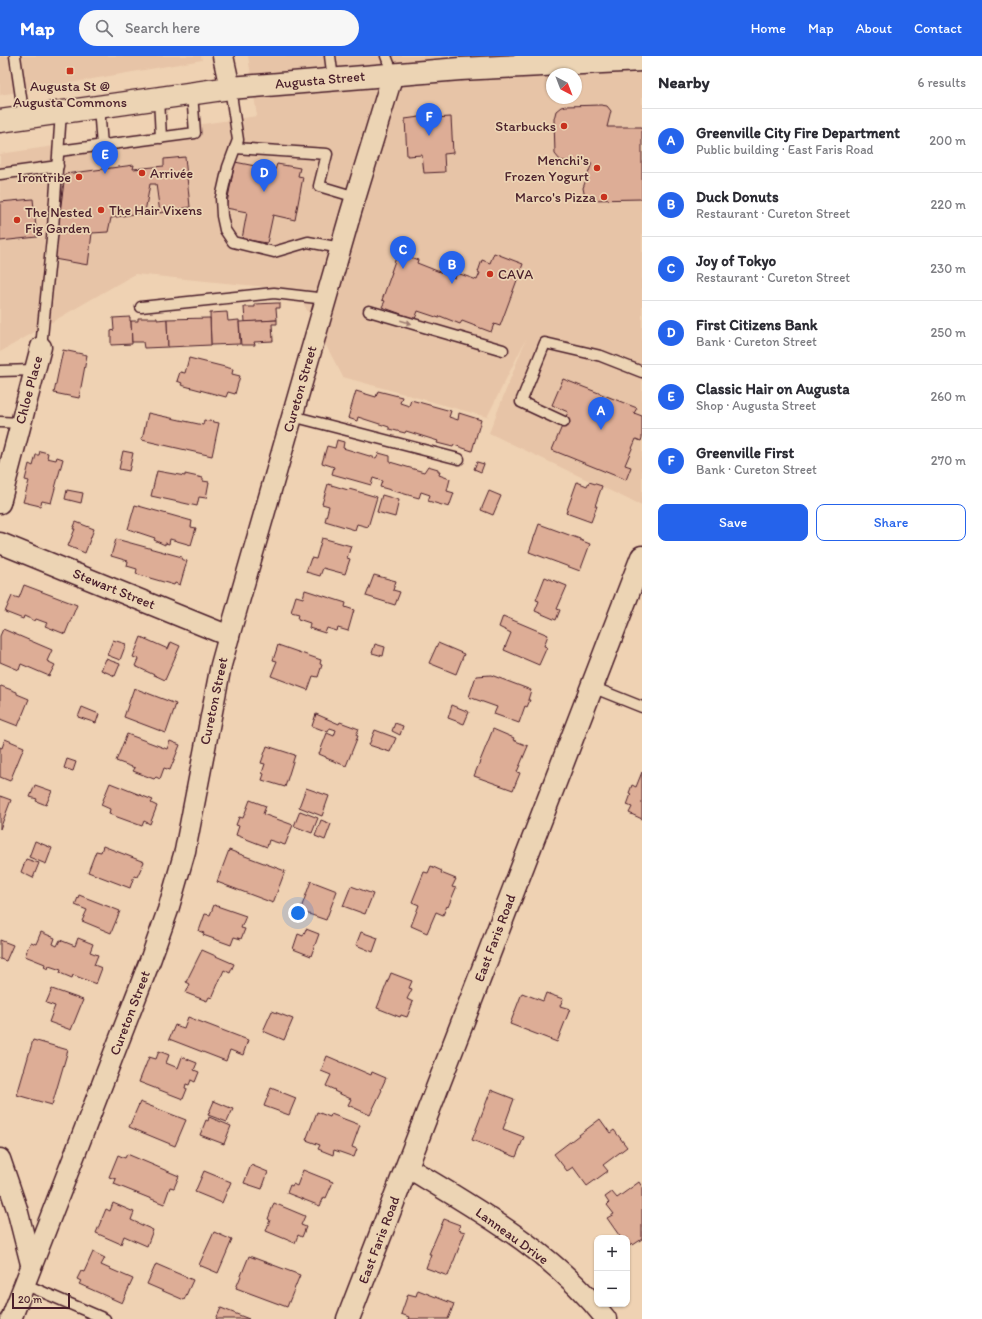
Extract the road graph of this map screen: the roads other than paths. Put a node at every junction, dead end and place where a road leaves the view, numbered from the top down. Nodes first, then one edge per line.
1 (15, 56) edge
2 (223, 56) edge
3 (330, 56) edge
4 (554, 60) edge
5 (642, 60) edge
6 (459, 63) edge
7 (389, 65) edge
8 (333, 79) junction
9 (230, 88) junction
10 (192, 93) junction
11 (158, 98) junction
12 (99, 107) junction
13 (61, 112) junction
14 (24, 118) junction
15 (0, 121) edge
16 (161, 138) junction
17 (102, 146) junction
18 (235, 148) junction
19 (58, 151) junction
20 (58, 166) junction
21 (0, 174) edge
22 (356, 197) junction
23 (341, 248) junction
24 (326, 299) junction
25 (141, 307) dead end
26 (369, 311) dead end
27 (41, 347) joint
28 (503, 350) dead end
29 (34, 370) junction
30 (0, 371) edge
31 (642, 372) edge
32 (292, 416) junction
33 (0, 422) edge
34 (564, 422) dead end
35 (21, 423) junction
36 (459, 459) dead end
37 (0, 503) edge
38 (0, 542) edge
39 (642, 557) edge
40 (228, 636) junction
41 (592, 687) junction
42 (642, 707) edge
43 (0, 1159) edge
44 (407, 1167) junction
45 (31, 1264) junction
46 (24, 1284) junction
47 (15, 1315) edge
48 (105, 1319) edge
49 (348, 1319) edge
50 (606, 1319) edge

1 - 14 lane
2 - 9 street
3 - 8 lane
4 - 5 main road, Augusta Street
4 - 6 main road, Augusta Street
6 - 7 main road, Augusta Street
7 - 8 main road, Augusta Street
7 - 22 street, Cureton Street
8 - 9 main road, Augusta Street
9 - 10 main road, Augusta Street
9 - 18 lane
10 - 11 main road, Augusta Street
10 - 16 lane
11 - 12 main road, Augusta Street
11 - 16 lane
12 - 13 main road, Augusta Street
12 - 17 lane
13 - 14 main road, Augusta Street
13 - 19 lane
14 - 15 main road, Augusta Street
16 - 17 lane
17 - 19 lane
18 - 22 lane
18 - 23 lane
19 - 20 lane
20 - 21 lane
20 - 27 lane
22 - 23 street, Cureton Street
23 - 24 street, Cureton Street
24 - 25 lane
24 - 32 street, Cureton Street
26 -> 28 lane
27 - 29 street, Chloe Place
29 - 30 lane
29 - 35 street, Chloe Place
31 - 34 lane
32 - 36 lane
32 - 40 street, Cureton Street
33 - 35 lane
35 - 37 street, Chloe Place
38 - 40 street, Stewart Street
39 - 41 main road, East Faris Road
40 - 45 street, Cureton Street
41 - 42 lane
41 - 44 main road, East Faris Road
43 - 45 street
44 - 49 main road, East Faris Road
44 - 50 street, Lanneau Drive
45 - 46 street, Cureton Street
46 - 47 street, Cureton Street
46 - 48 lane

